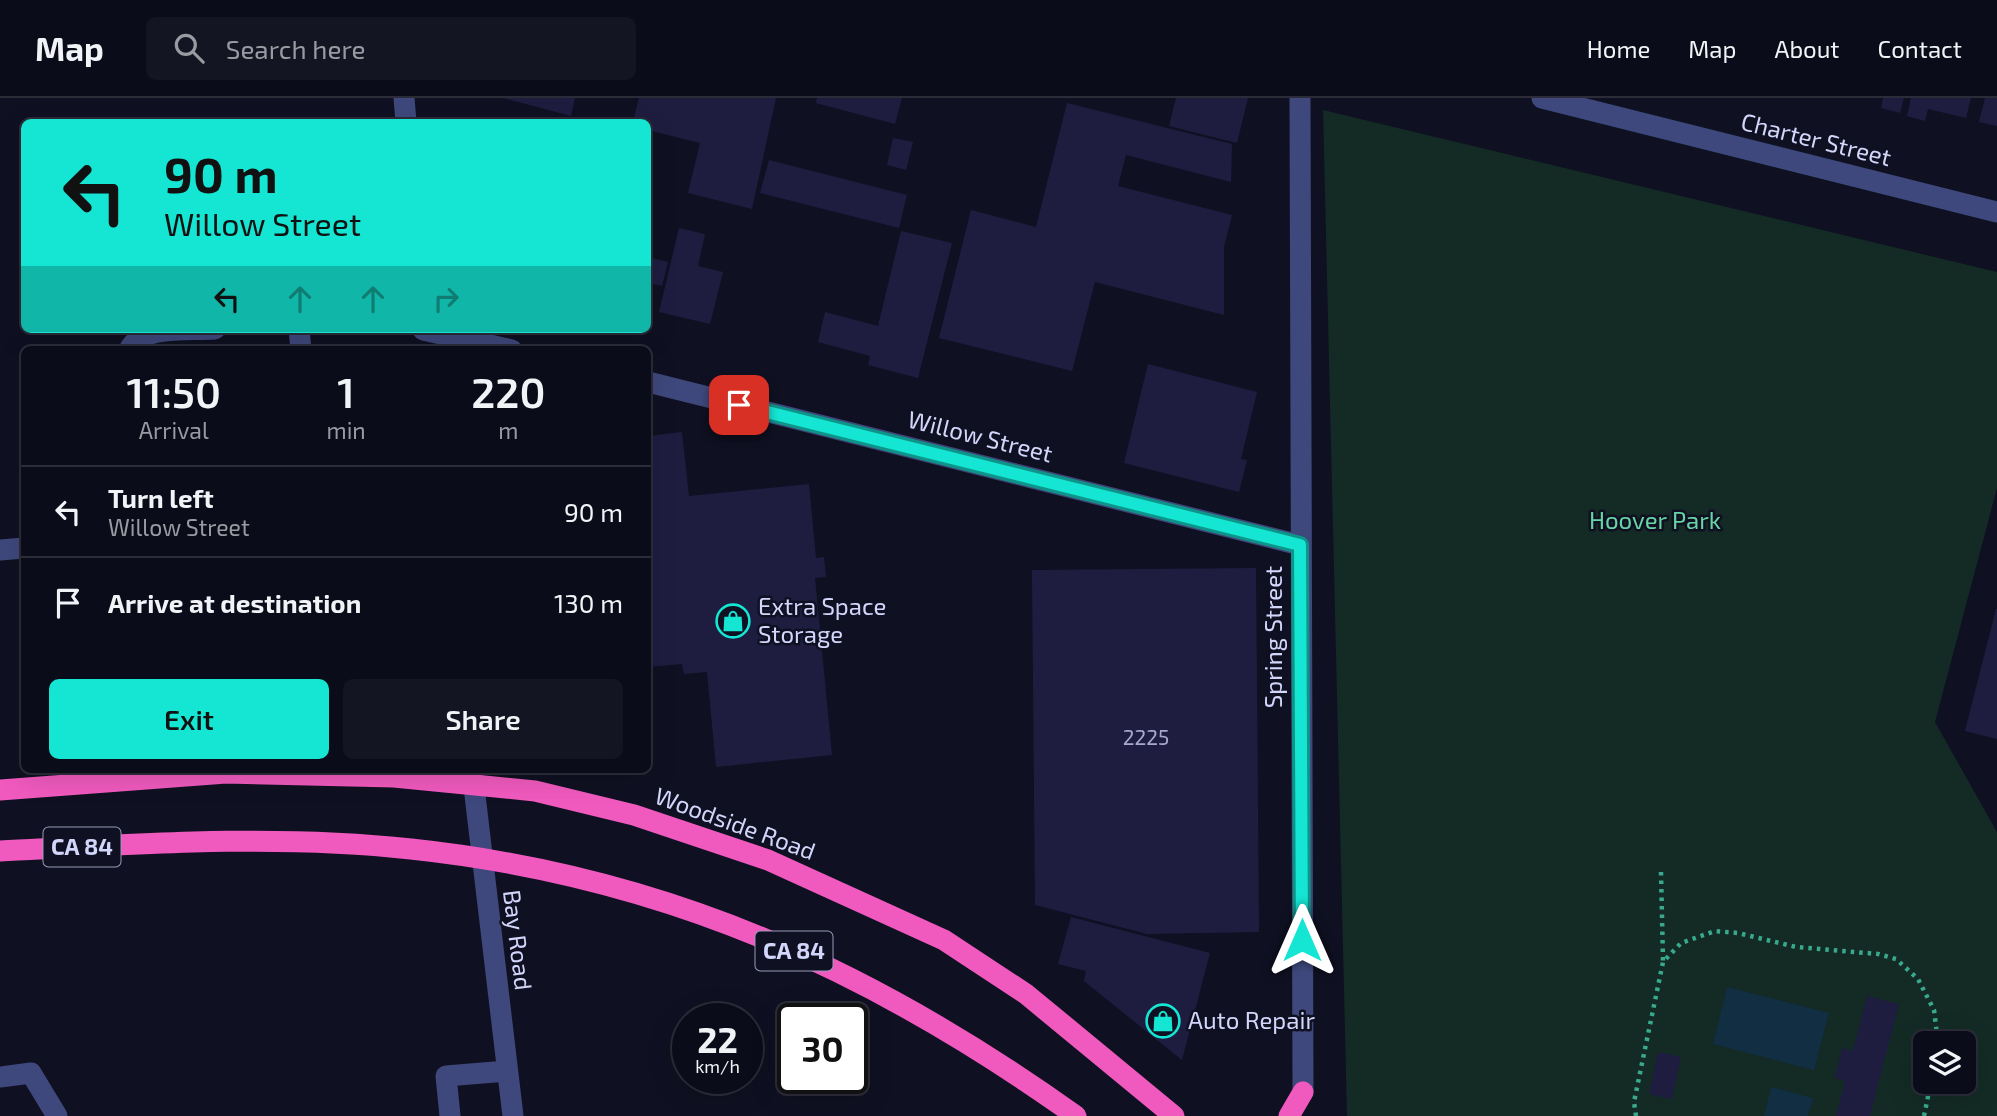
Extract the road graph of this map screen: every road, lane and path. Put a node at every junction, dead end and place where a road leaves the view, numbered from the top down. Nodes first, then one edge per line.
1 (404, 98) edge
2 (1300, 98) edge
3 (1542, 98) edge
4 (406, 119) edge
5 (1997, 212) edge
6 (151, 333) edge
7 (424, 336) edge
8 (131, 346) edge
9 (487, 346) edge
10 (651, 383) edge
11 (1300, 545) junction
12 (21, 548) edge
13 (0, 550) edge
14 (472, 776) edge
15 (0, 790) edge
16 (0, 851) edge
17 (480, 858) junction
18 (1661, 872) dead end
19 (1663, 962) junction
20 (1937, 1031) edge
21 (507, 1071) junction
22 (0, 1077) edge
23 (1303, 1093) junction
24 (1928, 1094) edge
25 (57, 1116) edge
26 (450, 1116) edge
27 (513, 1116) edge
28 (1076, 1116) edge
29 (1174, 1116) edge
30 (1289, 1116) edge
31 (1307, 1116) edge
32 (1636, 1116) edge
33 (1924, 1116) edge

1 - 4 street
2 - 11 street, Spring Street
3 - 5 street, Charter Street
6 - 8 street
7 - 9 street
10 - 11 street, Willow Street
11 - 23 street, Spring Street
12 - 13 street
14 - 15 highway, Woodside Road
14 - 17 street, Bay Road
14 - 29 highway, Woodside Road
16 - 17 highway, CA 84
17 - 21 street, Bay Road
17 - 28 highway, CA 84
18 - 19 path
19 - 20 path
19 - 32 path
21 - 26 street
21 - 27 street, Bay Road
22 - 25 street
23 - 30 highway
23 - 31 highway
24 - 33 path

